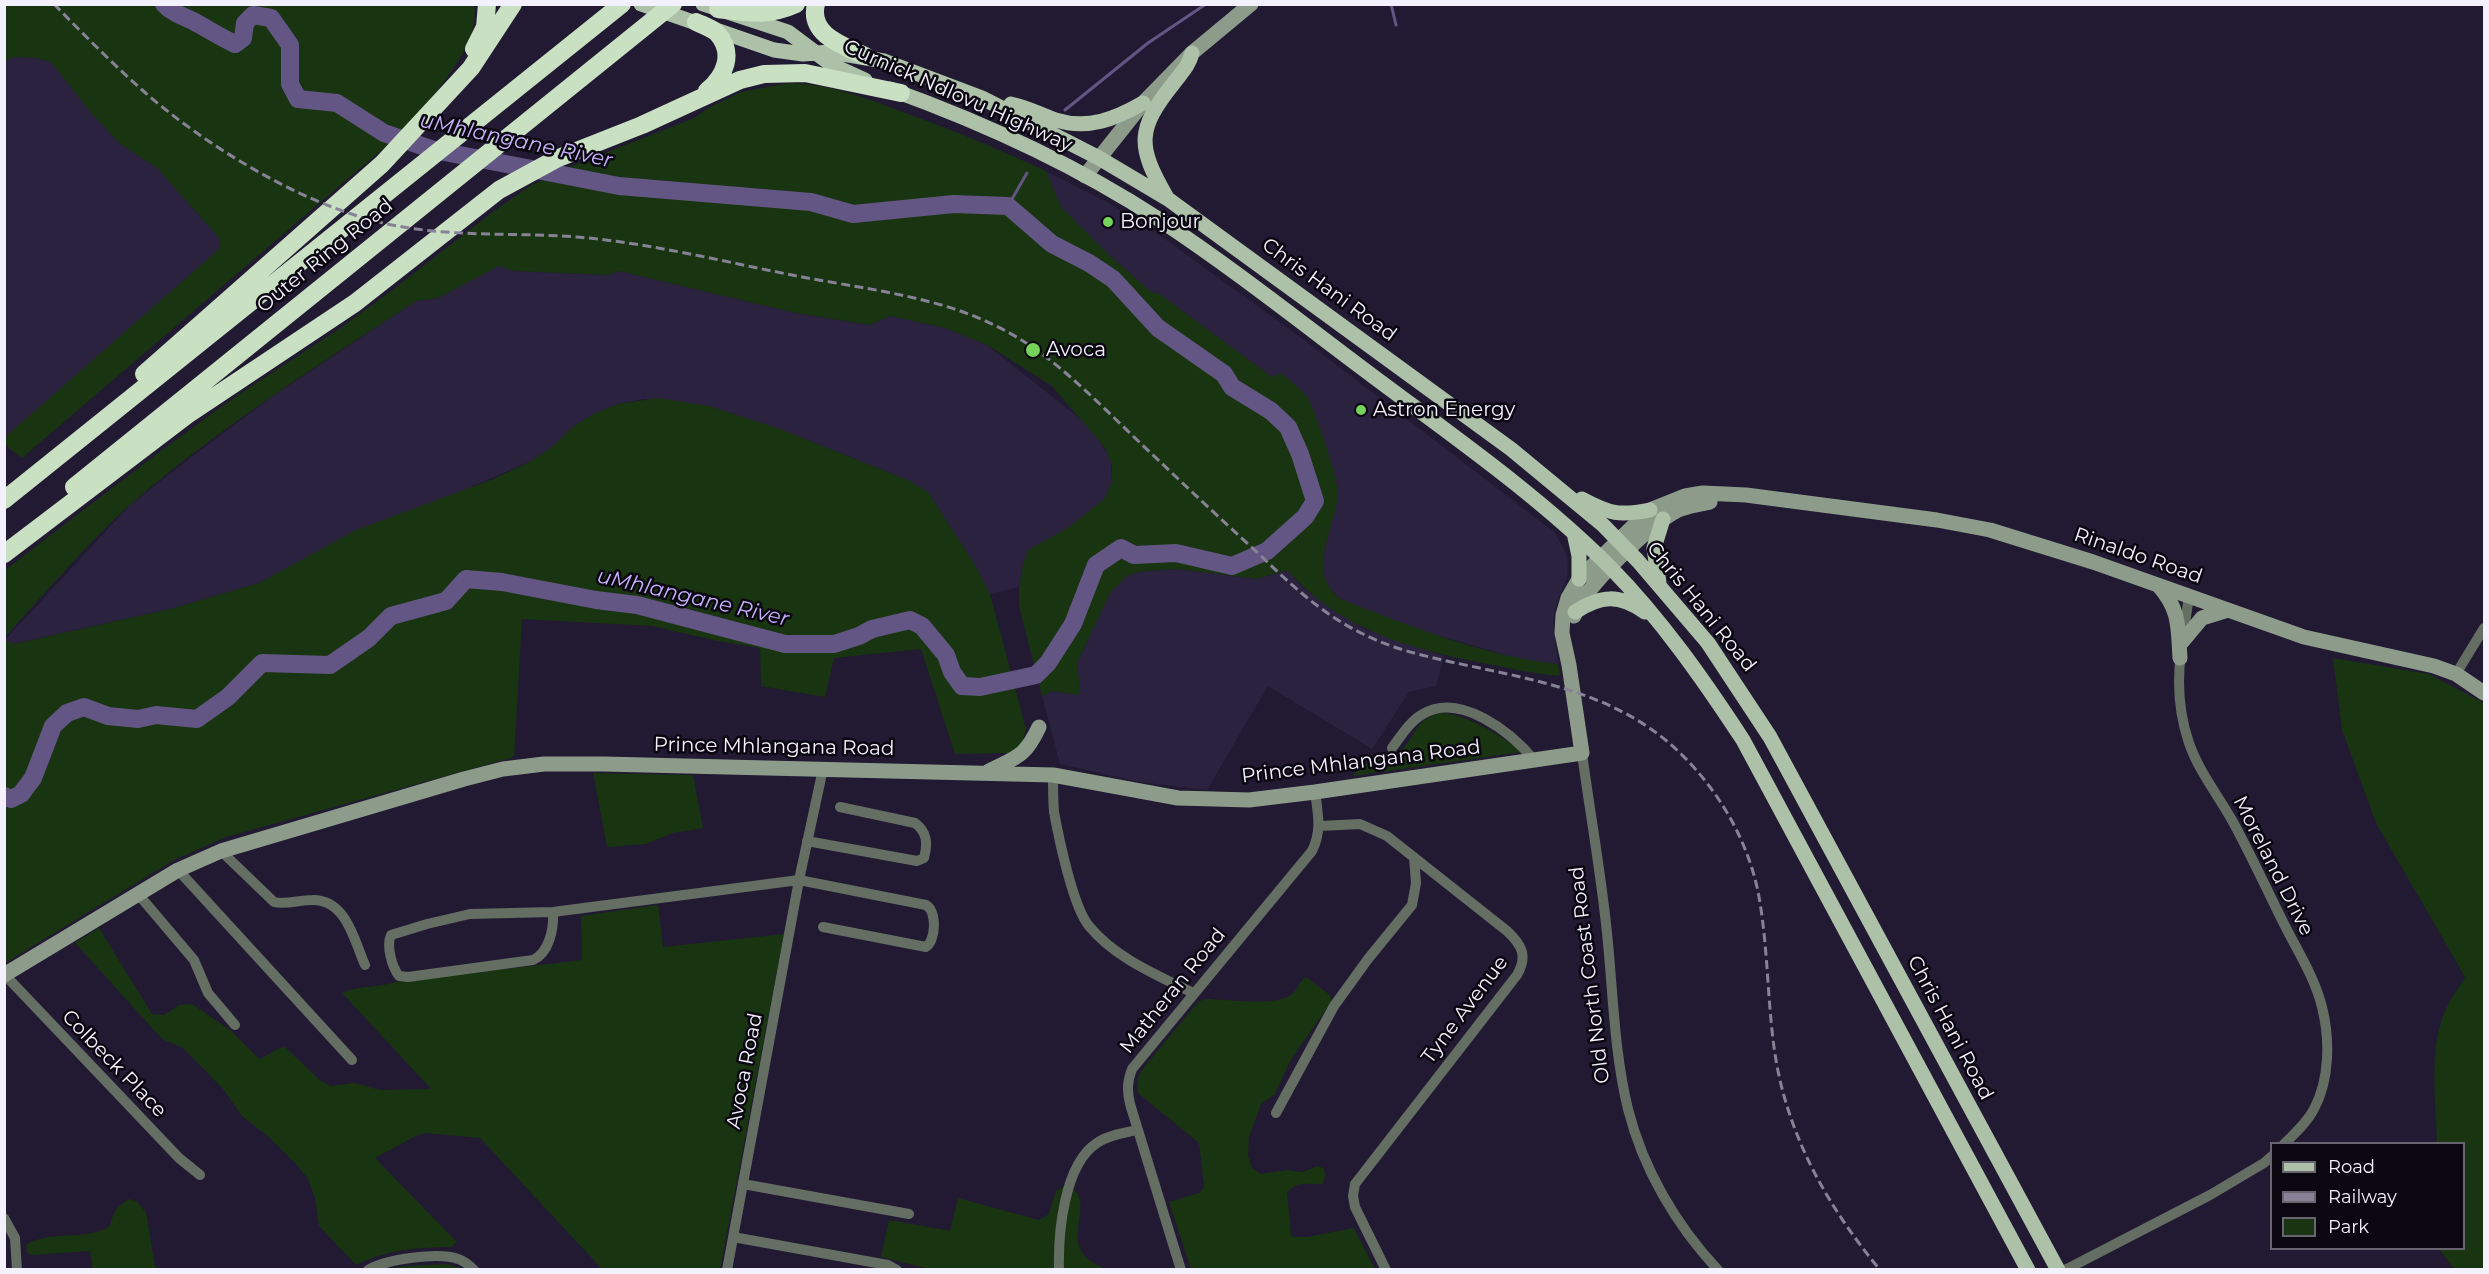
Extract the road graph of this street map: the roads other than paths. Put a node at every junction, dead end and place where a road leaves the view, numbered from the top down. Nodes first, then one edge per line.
1 (487, 4) edge
2 (513, 4) edge
3 (641, 4) edge
4 (673, 4) edge
5 (796, 4) edge
6 (816, 4) edge
7 (1251, 4) edge
8 (711, 7) edge
9 (616, 9) edge
10 (696, 22) junction
11 (815, 53) junction
12 (1192, 53) junction
13 (865, 56) junction
14 (901, 93) junction
15 (702, 97) junction
16 (982, 98) junction
17 (1143, 103) junction
18 (429, 114) junction
19 (1099, 158) junction
20 (1085, 176) junction
21 (1168, 199) junction
22 (1555, 485) junction
23 (4, 495) edge
24 (4, 500) edge
25 (1657, 515) junction
26 (1574, 533) junction
27 (4, 543) edge
28 (1624, 545) junction
29 (4, 554) edge
30 (1606, 563) junction
31 (1579, 579) junction
32 (1660, 585) junction
33 (2159, 586) junction
34 (2189, 596) junction
35 (2228, 610) junction
36 (1575, 612) junction
37 (1655, 618) junction
38 (2484, 628) edge
39 (2182, 642) junction
40 (1568, 658) junction
41 (2180, 658) junction
42 (2456, 674) junction
43 (2484, 693) edge
44 (1040, 727) dead end
45 (1392, 748) dead end
46 (1582, 753) junction
47 (1534, 760) junction
48 (823, 769) junction
49 (986, 772) junction
50 (1053, 775) junction
51 (1316, 792) junction
52 (840, 807) dead end
53 (1320, 826) junction
54 (807, 842) junction
55 (221, 851) junction
56 (1414, 857) junction
57 (178, 870) junction
58 (799, 880) junction
59 (138, 894) junction
60 (552, 912) junction
61 (823, 927) dead end
62 (365, 965) dead end
63 (5, 975) edge
64 (1193, 993) junction
65 (235, 1025) dead end
66 (352, 1060) dead end
67 (1275, 1113) dead end
68 (1137, 1130) junction
69 (2285, 1142) edge
70 (2270, 1157) edge
71 (200, 1175) dead end
72 (743, 1184) junction
73 (909, 1214) dead end
74 (4, 1218) edge
75 (733, 1237) junction
76 (17, 1269) edge
77 (368, 1269) edge
78 (474, 1269) edge
79 (727, 1269) edge
80 (897, 1269) edge
81 (1059, 1269) edge
82 (1181, 1269) edge
83 (1386, 1269) edge
84 (1718, 1269) edge
85 (2028, 1269) edge
86 (2058, 1269) edge
87 (2065, 1269) edge

1 - 18 highway
2 - 18 highway
3 - 10 main road, Curnick Ndlovu Highway
4 - 27 highway, Outer Ring Road
5 - 8 highway
6 - 13 highway
7 - 12 street
8 - 11 main road, Curnick Ndlovu Highway
9 - 24 highway, Outer Ring Road
10 - 11 main road, Curnick Ndlovu Highway
10 - 15 highway
11 - 13 main road, Curnick Ndlovu Highway
11 - 14 main road, Curnick Ndlovu Highway
12 - 17 street
12 - 21 main road
13 - 16 main road, Curnick Ndlovu Highway
14 - 15 highway
14 - 20 main road, Curnick Ndlovu Highway
15 - 29 highway
16 - 17 main road
16 - 19 main road, Curnick Ndlovu Highway
17 - 19 street
18 - 23 highway
19 - 20 street
19 - 21 main road, Chris Hani Road
20 - 26 main road
21 - 22 main road, Chris Hani Road
22 - 25 main road
22 - 28 main road, Chris Hani Road
25 - 28 street, Rinaldo Road
25 - 32 main road
25 - 33 street, Rinaldo Road
26 - 30 main road
26 - 31 main road
28 - 30 street, Rinaldo Road
28 - 32 main road, Chris Hani Road
30 - 31 street, Old North Coast Road
30 - 36 street, Old North Coast Road
30 - 37 main road
31 - 40 street, Old North Coast Road
32 - 86 main road, Chris Hani Road
33 - 34 street, Rinaldo Road
33 - 41 street
34 - 35 street, Rinaldo Road
34 - 39 street, Moreland Drive
35 - 39 street
35 - 42 street, Rinaldo Road
36 - 37 main road
36 - 40 street, Old North Coast Road
37 - 85 main road
38 - 42 street
39 - 41 street, Moreland Drive
40 - 46 street, Old North Coast Road
41 - 69 street, Moreland Drive
42 - 43 street, Rinaldo Road
44 - 49 street
45 - 47 street
46 - 47 street, Prince Mhlangana Road
46 - 84 street, Old North Coast Road
47 - 51 street, Prince Mhlangana Road
48 - 49 street, Prince Mhlangana Road
48 - 54 street, Avoca Road
48 - 55 street, Prince Mhlangana Road
49 - 50 street, Prince Mhlangana Road
50 - 51 street, Prince Mhlangana Road
50 - 64 street
51 - 53 street, Matheran Road
52 - 54 street
53 - 56 street, Tyne Avenue
53 - 64 street, Matheran Road
54 - 58 street, Avoca Road
55 - 57 street, Prince Mhlangana Road
55 - 62 street
56 - 67 street
56 - 83 street, Tyne Avenue
57 - 59 street, Prince Mhlangana Road
57 - 66 street
58 - 60 street
58 - 61 street
58 - 72 street, Avoca Road
59 - 63 street, Prince Mhlangana Road
59 - 65 street
60 - 60 street
63 - 71 street, Colbeck Place
64 - 68 street, Matheran Road
68 - 81 street
68 - 82 street, Matheran Road
70 - 87 street
72 - 73 street
72 - 75 street, Avoca Road
74 - 76 street
75 - 79 street, Avoca Road
75 - 80 street
77 - 78 street

